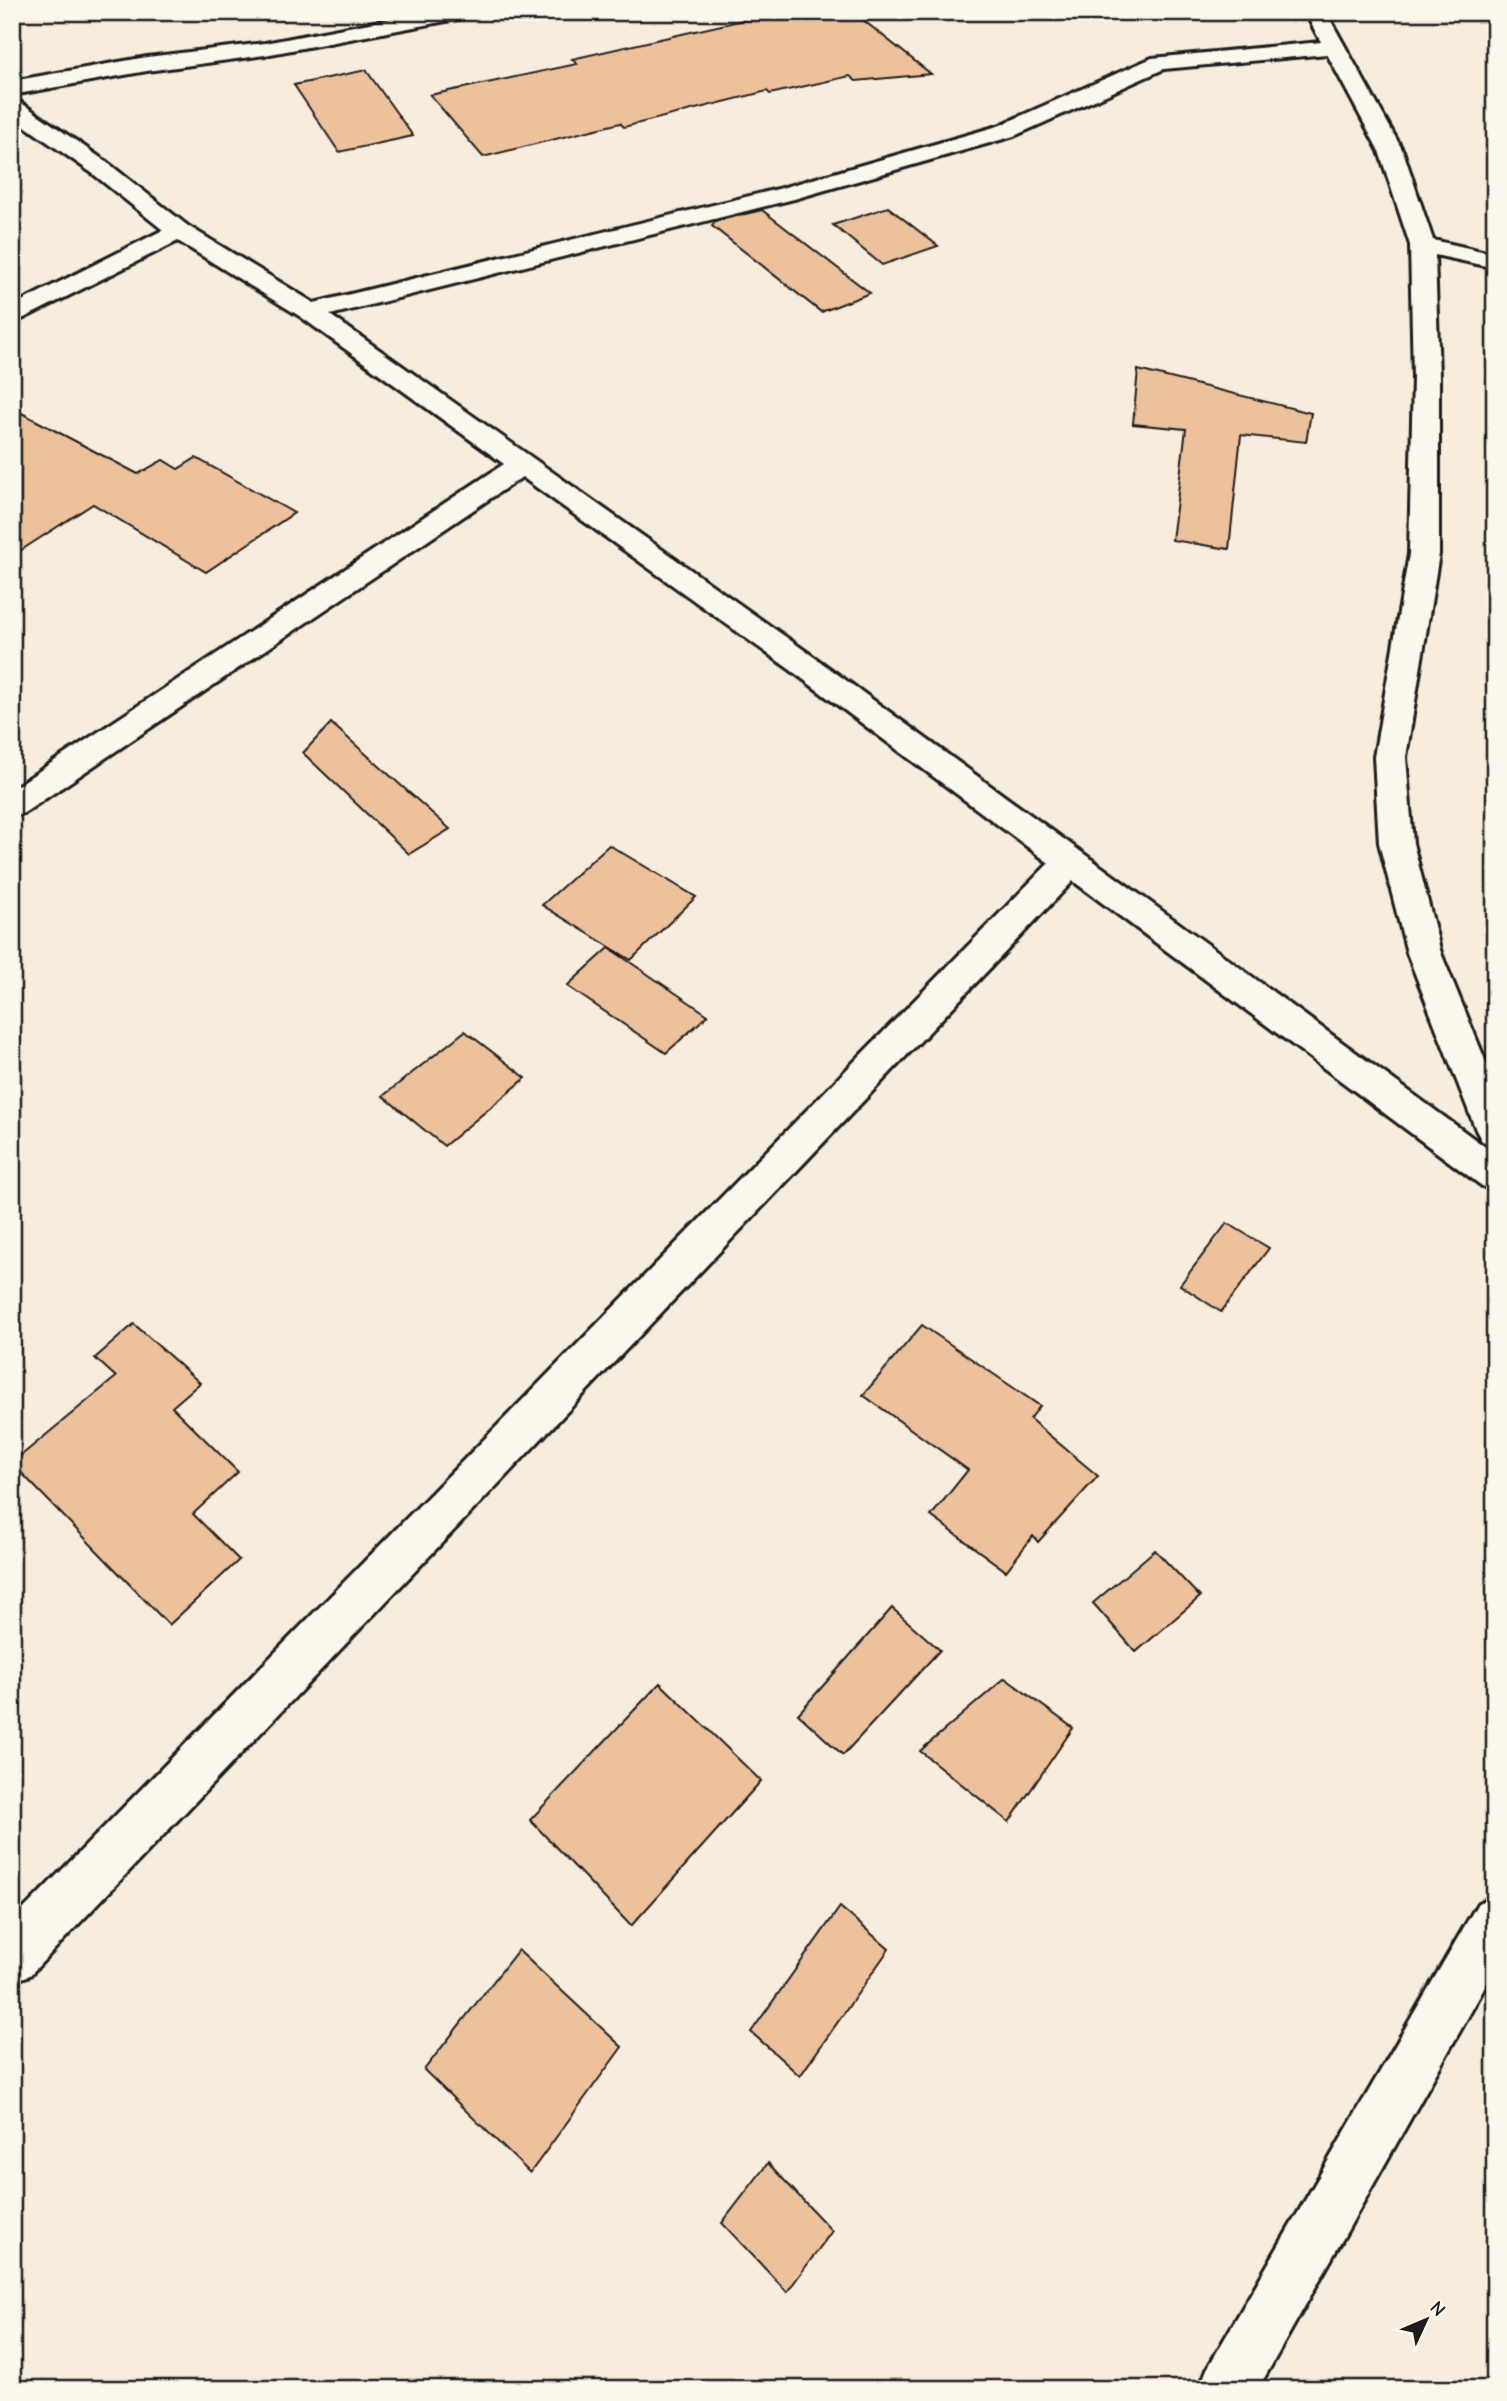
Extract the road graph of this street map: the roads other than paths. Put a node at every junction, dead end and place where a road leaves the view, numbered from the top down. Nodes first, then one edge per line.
1 (462, 12) edge
2 (1315, 12) edge
3 (1335, 47) junction
4 (12, 88) edge
5 (12, 107) edge
6 (179, 231) junction
7 (1422, 245) junction
8 (1495, 261) edge
9 (310, 312) junction
10 (12, 316) edge
11 (520, 465) junction
12 (12, 805) edge
13 (1070, 863) junction
14 (1495, 1130) edge
15 (1495, 1175) edge
16 (1495, 1920) edge
17 (12, 1957) edge
18 (1227, 2389) edge

1 - 4 street
2 - 3 street
3 - 7 street
3 - 9 street
5 - 6 street
6 - 9 street
6 - 10 street
7 - 8 street
7 - 14 street
9 - 11 street
11 - 12 street
11 - 13 street
13 - 15 street
13 - 17 street
16 - 18 street

